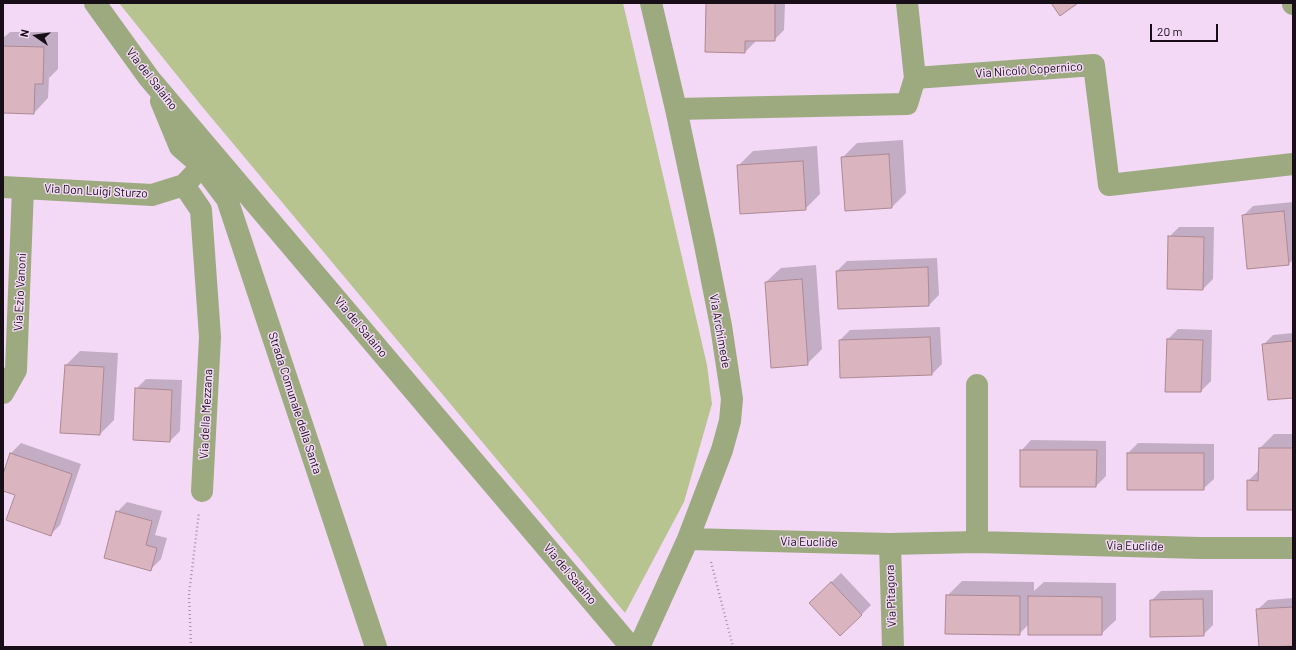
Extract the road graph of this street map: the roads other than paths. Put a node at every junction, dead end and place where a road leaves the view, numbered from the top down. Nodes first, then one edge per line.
1 (95, 3) edge
2 (651, 3) edge
3 (907, 3) edge
4 (916, 78) junction
5 (154, 83) junction
6 (676, 109) junction
7 (1293, 164) edge
8 (202, 166) junction
9 (184, 185) junction
10 (13, 188) edge
11 (977, 385) dead end
12 (3, 393) edge
13 (202, 491) road end
14 (688, 539) junction
15 (977, 542) junction
16 (890, 544) junction
17 (1293, 548) edge
18 (376, 647) edge
19 (632, 647) edge
20 (639, 647) edge
21 (893, 647) edge

1 - 5 street, Via del Salaino
2 - 6 street, Via Archimede
3 - 4 street
4 - 6 street
4 - 7 street, Via Nicolò Copernico
5 - 8 street
5 - 19 street, Via del Salaino
6 - 14 street, Via Archimede
8 - 9 street, Via Don Luigi Sturzo
8 - 18 street, Strada Comunale della Santa
9 - 10 street, Via Don Luigi Sturzo
9 - 13 street, Via della Mezzana
10 - 12 street, Via Ezio Vanoni
11 - 15 street
14 - 16 street, Via Euclide
14 - 20 street, Via Archimede
15 - 16 street, Via Euclide
15 - 17 street, Via Euclide
16 - 21 street, Via Pitagora

